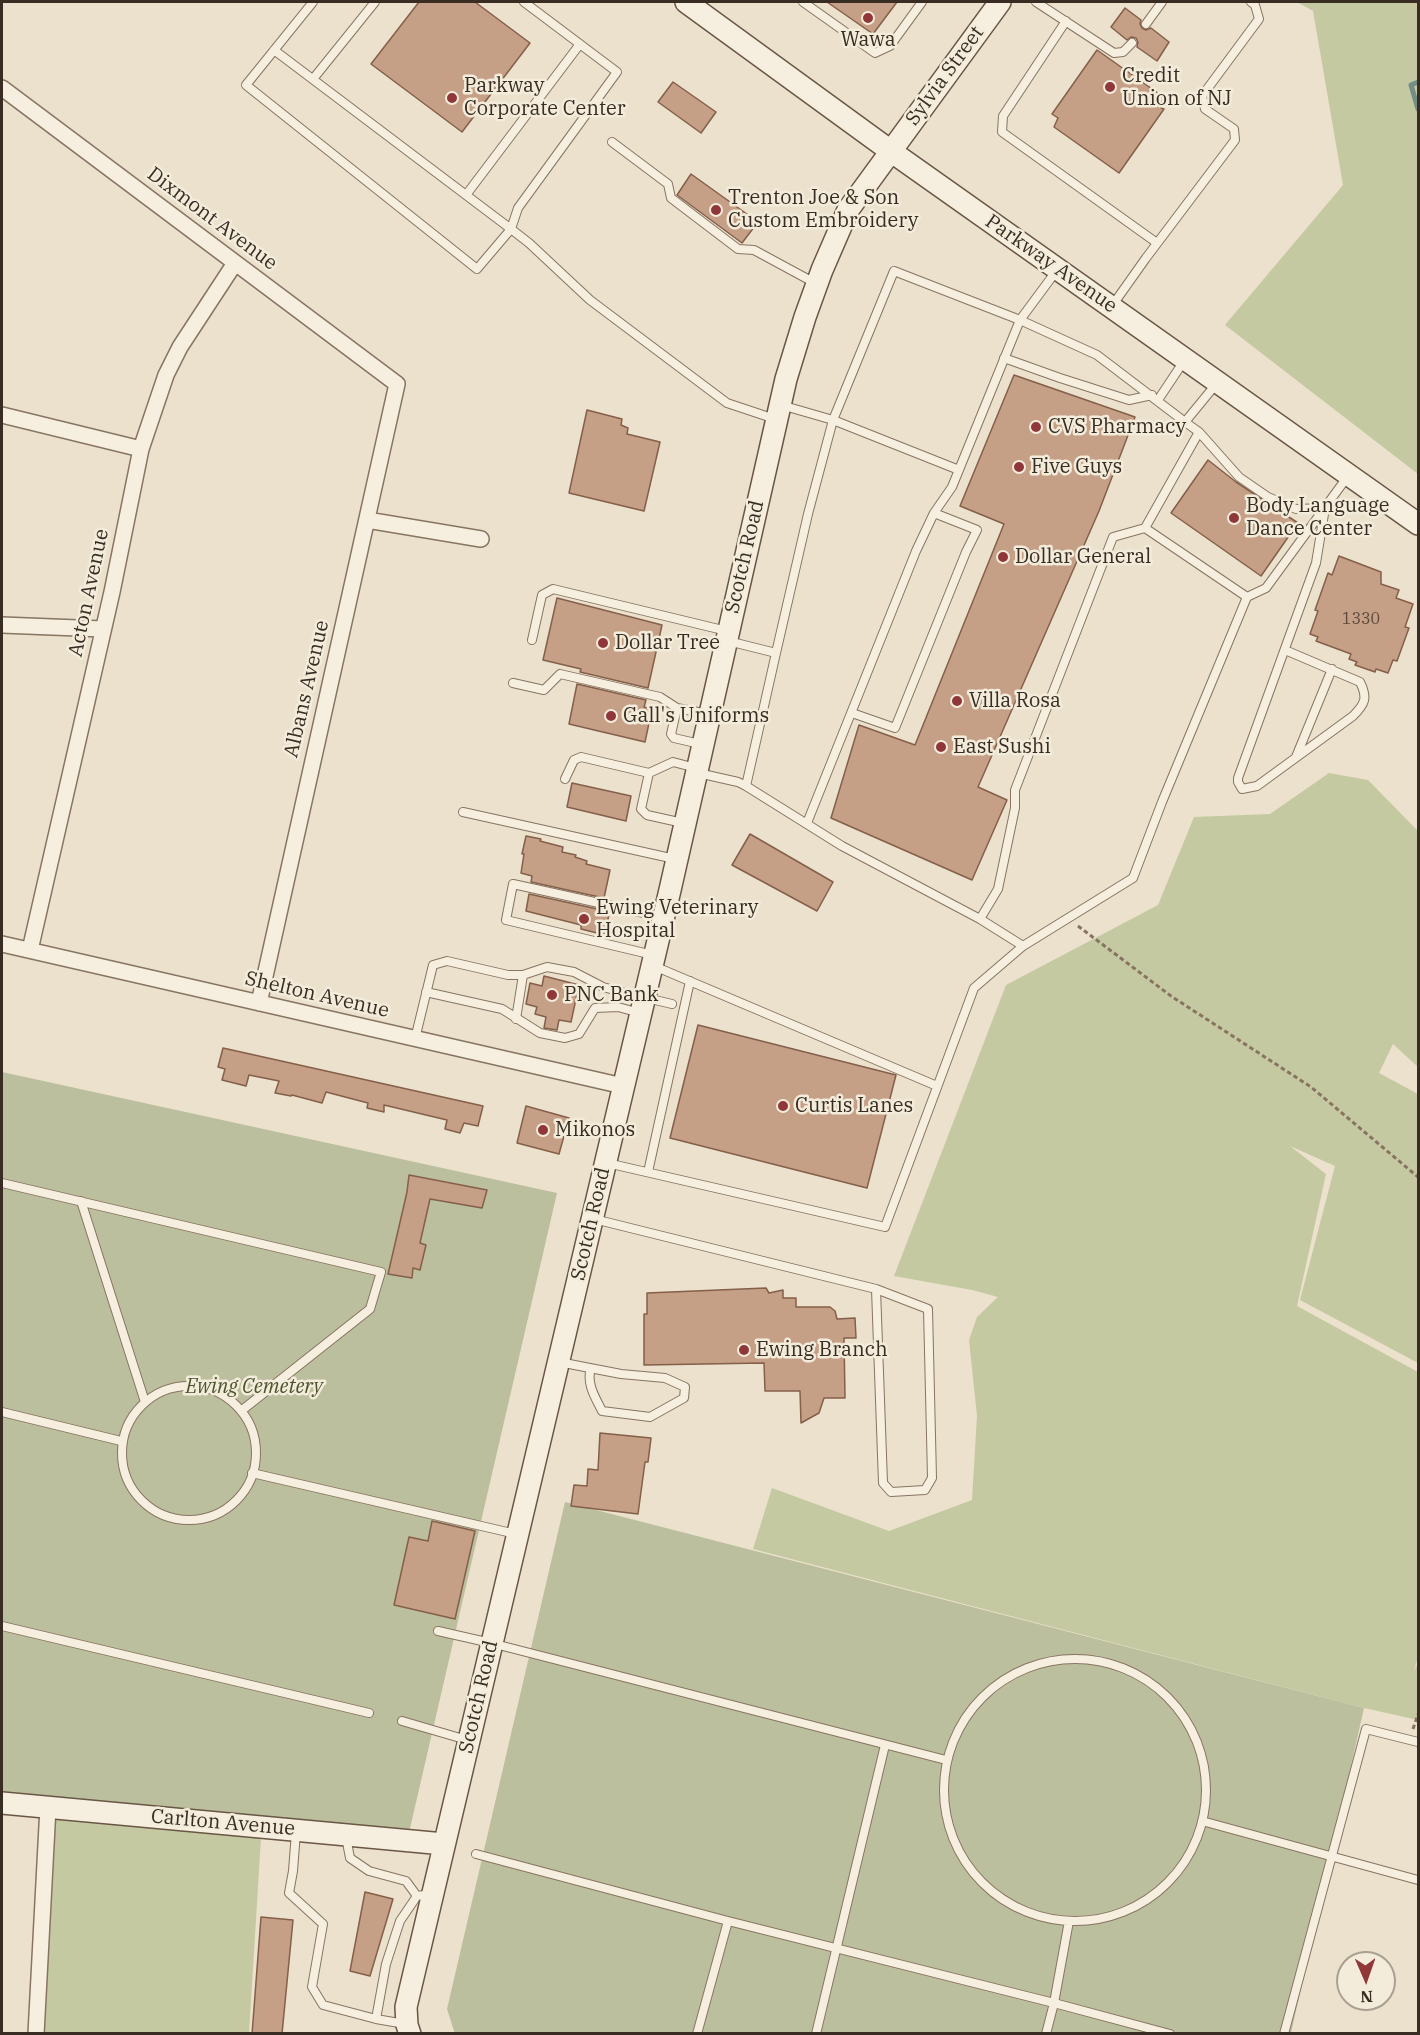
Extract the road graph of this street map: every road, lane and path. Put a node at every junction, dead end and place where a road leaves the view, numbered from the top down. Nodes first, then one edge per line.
1 (313, 2) edge
2 (375, 2) edge
3 (524, 2) edge
4 (686, 2) edge
5 (803, 2) edge
6 (921, 2) edge
7 (1000, 2) edge
8 (1035, 2) edge
9 (1162, 2) edge
10 (1251, 2) edge
11 (1066, 21) junction
12 (1146, 24) dead end
13 (1132, 43) dead end
14 (580, 44) junction
15 (274, 50) junction
16 (313, 79) junction
17 (2, 88) edge
18 (612, 142) dead end
19 (892, 152) junction
20 (466, 195) junction
21 (511, 229) junction
22 (1157, 243) junction
23 (235, 263) junction
24 (1058, 269) junction
25 (817, 284) junction
26 (1112, 307) junction
27 (1020, 320) junction
28 (1004, 358) junction
29 (1185, 359) junction
30 (1218, 382) junction
31 (397, 384) joint
32 (1155, 398) junction
33 (778, 412) junction
34 (2, 415) edge
35 (833, 420) junction
36 (1185, 422) junction
37 (1199, 432) junction
38 (141, 449) junction
39 (959, 470) junction
40 (1349, 475) junction
41 (1325, 508) junction
42 (934, 513) junction
43 (367, 520) junction
44 (1419, 524) edge
45 (1145, 528) junction
46 (481, 539) dead end
47 (1247, 597) junction
48 (2, 625) edge
49 (104, 628) junction
50 (727, 636) junction
51 (532, 640) dead end
52 (1285, 650) junction
53 (777, 653) junction
54 (1332, 669) junction
55 (513, 683) dead end
56 (677, 708) junction
57 (852, 713) junction
58 (709, 714) junction
59 (702, 745) junction
60 (1296, 758) junction
61 (697, 770) junction
62 (649, 773) junction
63 (565, 779) dead end
64 (746, 786) junction
65 (463, 812) dead end
66 (807, 823) junction
67 (685, 824) junction
68 (676, 859) junction
69 (663, 917) junction
70 (980, 919) junction
71 (1069, 919) junction
72 (2, 944) edge
73 (1023, 946) junction
74 (30, 950) junction
75 (653, 960) junction
76 (523, 975) junction
77 (690, 981) junction
78 (426, 992) junction
79 (259, 1003) junction
80 (672, 1004) dead end
81 (642, 1006) junction
82 (516, 1019) junction
83 (415, 1039) junction
84 (623, 1086) junction
85 (937, 1086) junction
86 (605, 1162) junction
87 (648, 1172) junction
88 (1419, 1177) edge
89 (2, 1182) edge
90 (81, 1201) junction
91 (592, 1218) junction
92 (876, 1289) junction
93 (558, 1362) junction
94 (591, 1368) junction
95 (145, 1402) junction
96 (242, 1411) junction
97 (2, 1412) edge
98 (121, 1441) junction
99 (252, 1473) junction
100 (517, 1534) junction
101 (2, 1626) edge
102 (438, 1631) dead end
103 (491, 1643) junction
104 (369, 1713) dead end
105 (1419, 1714) edge
106 (402, 1721) dead end
107 (1408, 1739) junction
108 (468, 1740) junction
109 (1419, 1742) edge
110 (885, 1745) junction
111 (946, 1760) junction
112 (2, 1803) edge
113 (48, 1807) junction
114 (1202, 1821) junction
115 (296, 1830) junction
116 (345, 1835) junction
117 (444, 1844) junction
118 (476, 1854) dead end
119 (1333, 1857) junction
120 (1419, 1880) edge
121 (424, 1895) junction
122 (728, 1921) junction
123 (1069, 1921) junction
124 (837, 1948) junction
125 (1054, 2003) junction
126 (376, 2019) junction
127 (408, 2029) edge
128 (36, 2034) edge
129 (697, 2034) edge
130 (816, 2034) edge
131 (1046, 2034) edge
132 (1170, 2034) edge
133 (1284, 2034) edge

1 - 15 lane
2 - 16 lane
3 - 14 lane
4 - 19 main road, Parkway Avenue
5 - 6 lane
7 - 19 main road, Sylvia Street
8 - 11 lane
9 - 12 lane
10 - 22 lane
11 - 13 lane
11 - 22 lane
14 - 20 lane
14 - 21 lane
15 - 16 lane
15 - 21 lane
16 - 20 lane
17 - 23 street, Dixmont Avenue
18 - 25 lane
19 - 24 main road, Parkway Avenue
19 - 25 main road, Scotch Road
20 - 21 lane
21 - 33 lane
22 - 26 lane
23 - 31 street, Dixmont Avenue
23 - 38 street, Acton Avenue
24 - 26 main road, Parkway Avenue
24 - 27 lane
25 - 33 main road, Scotch Road
26 - 29 main road, Parkway Avenue
27 - 28 lane
27 - 32 lane
27 - 35 lane
28 - 32 lane
28 - 39 lane
29 - 30 main road, Parkway Avenue
29 - 32 lane
30 - 36 lane
30 - 40 main road, Parkway Avenue
31 - 43 street, Albans Avenue
32 - 36 lane
33 - 35 lane
33 - 50 main road, Scotch Road
34 - 38 street
35 - 39 lane
35 - 53 lane
36 - 37 lane
37 - 41 lane
37 - 45 lane
38 - 49 street, Acton Avenue
39 - 42 lane
40 - 41 lane
40 - 44 main road, Parkway Avenue
41 - 47 lane
41 - 52 lane
42 - 57 lane
42 - 57 lane
43 - 46 street
43 - 79 street, Albans Avenue
45 - 47 lane
45 - 70 lane
47 - 71 lane
48 - 49 street
49 - 74 street, Acton Avenue
50 - 51 lane
50 - 53 lane
50 - 58 main road, Scotch Road
52 - 54 lane
52 - 60 lane
53 - 64 lane
54 - 60 lane
54 - 60 lane
55 - 56 lane
56 - 58 lane
56 - 59 lane
57 - 66 lane
58 - 59 main road, Scotch Road
59 - 61 main road, Scotch Road
61 - 62 lane
61 - 64 lane
61 - 67 main road, Scotch Road
62 - 63 lane
62 - 67 lane
64 - 66 lane
65 - 68 lane
66 - 70 lane
67 - 68 main road, Scotch Road
68 - 69 main road, Scotch Road
69 - 75 main road, Scotch Road
69 - 75 lane
70 - 73 lane
71 - 73 lane
71 - 88 path
72 - 74 street, Shelton Avenue
73 - 85 lane
74 - 79 street, Shelton Avenue
75 - 77 lane
75 - 81 main road, Scotch Road
76 - 78 lane
76 - 81 lane
76 - 82 lane
77 - 85 lane
77 - 87 lane
78 - 82 lane
78 - 83 lane
79 - 83 street, Shelton Avenue
80 - 81 lane
81 - 82 lane
81 - 84 main road, Scotch Road
83 - 84 street, Shelton Avenue
84 - 86 main road, Scotch Road
85 - 87 lane
86 - 87 lane
86 - 91 main road, Scotch Road
89 - 90 lane
90 - 95 lane
90 - 96 lane
91 - 92 lane
91 - 93 main road, Scotch Road
92 - 92 lane
93 - 94 lane
93 - 100 main road, Scotch Road
94 - 94 lane
95 - 96 lane
95 - 98 lane
96 - 99 lane
97 - 98 lane
98 - 99 lane
99 - 100 lane
100 - 103 main road, Scotch Road
101 - 104 lane
102 - 103 lane
103 - 108 main road, Scotch Road
103 - 110 lane
105 - 107 path
106 - 108 lane
107 - 109 lane
107 - 119 lane
108 - 117 main road, Scotch Road
110 - 111 lane
110 - 124 lane
111 - 114 lane
111 - 123 lane
112 - 113 main road, Carlton Avenue
113 - 115 main road, Carlton Avenue
113 - 128 street
114 - 119 lane
114 - 123 lane
115 - 116 main road, Carlton Avenue
115 - 126 lane
116 - 117 main road, Carlton Avenue
116 - 121 lane
117 - 121 main road, Scotch Road
118 - 122 lane
119 - 120 lane
119 - 133 lane
121 - 126 lane
121 - 127 main road, Scotch Road
122 - 124 lane
122 - 129 lane
123 - 125 lane
124 - 125 lane
124 - 130 lane
125 - 131 lane
125 - 132 lane
126 - 127 lane

